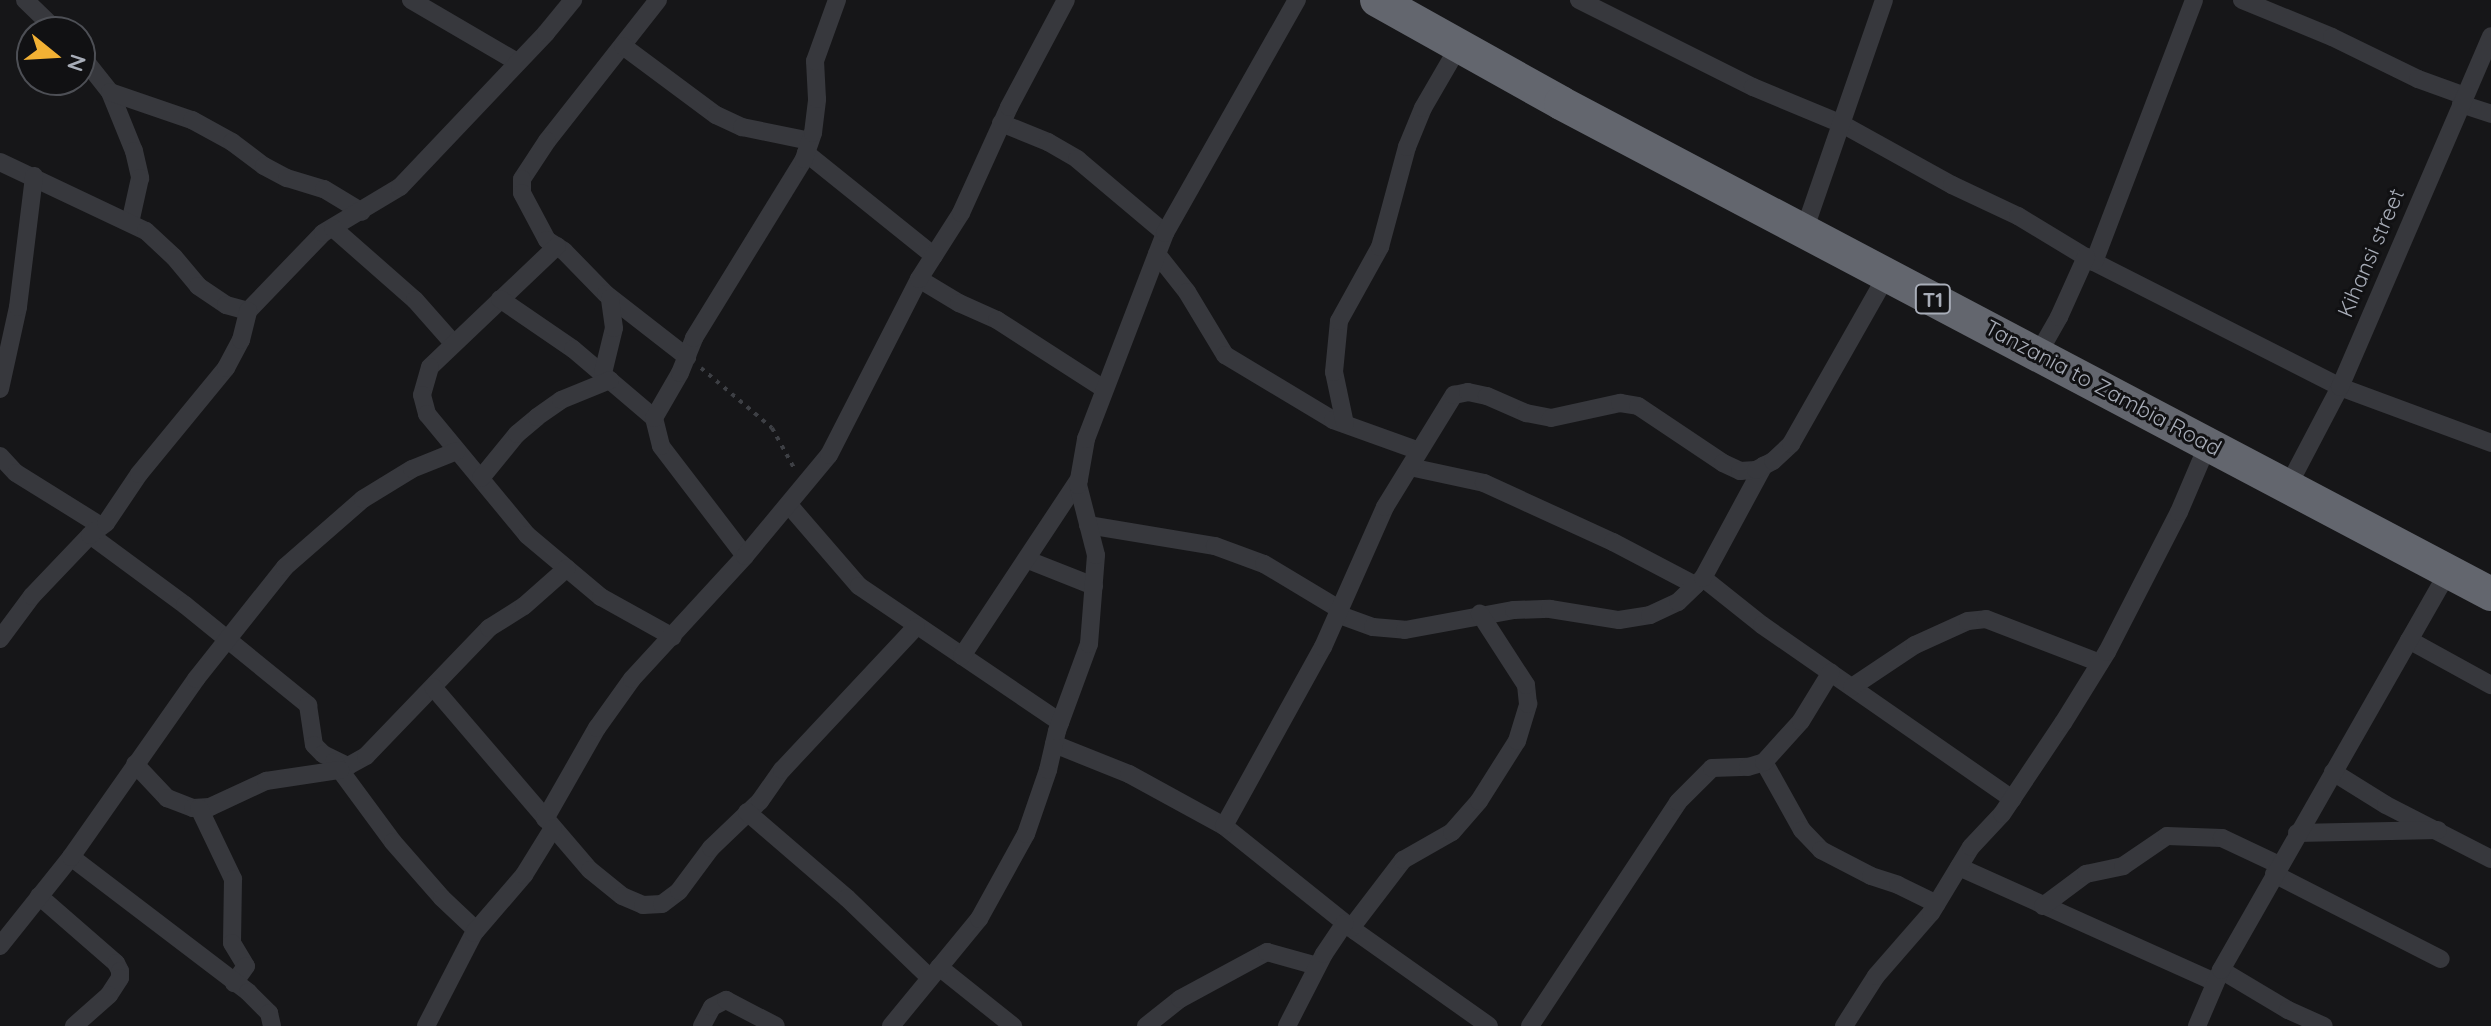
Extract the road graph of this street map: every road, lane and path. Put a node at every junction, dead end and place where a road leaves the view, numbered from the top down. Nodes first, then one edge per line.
1 (25, 0) edge
2 (411, 0) edge
3 (573, 0) edge
4 (658, 0) edge
5 (837, 0) edge
6 (1066, 0) edge
7 (1297, 0) edge
8 (1377, 0) edge
9 (1579, 0) edge
10 (1884, 0) edge
11 (2194, 0) edge
12 (2242, 0) edge
13 (41, 16) edge
14 (2491, 36) edge
15 (623, 46) junction
16 (1459, 46) junction
17 (517, 62) junction
18 (96, 74) edge
19 (110, 92) junction
20 (2463, 100) junction
21 (2491, 114) edge
22 (1001, 123) junction
23 (1842, 124) junction
24 (808, 147) junction
25 (0, 162) edge
26 (34, 176) junction
27 (362, 212) junction
28 (130, 223) junction
29 (333, 228) junction
30 (1804, 231) junction
31 (1165, 233) junction
32 (557, 246) junction
33 (1157, 254) junction
34 (934, 256) junction
35 (2090, 259) junction
36 (1887, 275) junction
37 (919, 279) junction
38 (610, 298) junction
39 (500, 299) junction
40 (248, 311) junction
41 (453, 343) junction
42 (2038, 354) junction
43 (687, 357) junction
44 (606, 376) junction
45 (2340, 387) junction
46 (0, 389) edge
47 (1104, 389) junction
48 (654, 418) junction
49 (1345, 424) junction
50 (2491, 443) edge
51 (2208, 444) junction
52 (457, 451) junction
53 (0, 456) edge
54 (1415, 459) junction
55 (1764, 465) junction
56 (481, 478) junction
57 (1079, 479) junction
58 (2288, 486) junction
59 (802, 489) junction
60 (789, 505) junction
61 (1088, 525) junction
62 (95, 531) junction
63 (745, 556) junction
64 (1028, 560) junction
65 (567, 568) junction
66 (2449, 571) junction
67 (1699, 582) junction
68 (1094, 586) junction
69 (2491, 594) edge
70 (1338, 612) junction
71 (1480, 614) junction
72 (916, 627) junction
73 (673, 637) junction
74 (0, 639) edge
75 (228, 639) junction
76 (2409, 640) junction
77 (962, 656) junction
78 (2100, 663) junction
79 (1831, 672) junction
80 (2491, 685) edge
81 (433, 687) junction
82 (1852, 687) junction
83 (1060, 722) junction
84 (1054, 744) junction
85 (1764, 762) junction
86 (135, 764) junction
87 (336, 765) junction
88 (2333, 772) junction
89 (2012, 799) junction
90 (199, 808) junction
91 (747, 812) junction
92 (549, 824) junction
93 (1224, 826) junction
94 (2438, 830) junction
95 (2297, 833) junction
96 (71, 857) junction
97 (2491, 859) edge
98 (1959, 867) junction
99 (2276, 869) junction
100 (39, 896) junction
101 (1937, 904) junction
102 (2043, 906) junction
103 (1348, 925) junction
104 (476, 930) junction
105 (0, 946) edge
106 (2441, 959) dead end
107 (1317, 966) junction
108 (934, 972) junction
109 (2218, 976) junction
110 (234, 983) junction
111 (2316, 1025) edge
112 (74, 1026) edge
113 (272, 1026) edge
114 (426, 1026) edge
115 (702, 1026) edge
116 (776, 1026) edge
117 (891, 1026) edge
118 (1013, 1026) edge
119 (1146, 1026) edge
120 (1287, 1026) edge
121 (1489, 1026) edge
122 (1530, 1026) edge
123 (1844, 1026) edge
124 (2197, 1026) edge

1 - 13 street
2 - 17 street
3 - 17 street
4 - 15 street
5 - 24 street
6 - 22 street
7 - 31 street
8 - 16 highway, Tanzania to Zambia Road / T1
9 - 23 street
10 - 23 street
11 - 35 street
12 - 20 street
14 - 20 street, Kihansi street
15 - 24 street
15 - 32 street
16 - 30 highway, Tanzania to Zambia Road / T1
16 - 49 street
17 - 27 street
18 - 19 street
19 - 27 street
19 - 28 street
20 - 21 street
20 - 45 street, Kihansi street
22 - 31 street
22 - 34 street
23 - 30 street
23 - 35 street
24 - 34 street
24 - 43 street
25 - 26 street
26 - 28 street
26 - 46 street
27 - 29 street
28 - 40 street
29 - 40 street
29 - 41 street
30 - 36 highway, Tanzania to Zambia Road / T1
31 - 33 street
32 - 38 street
32 - 39 street
33 - 47 street
33 - 49 street
34 - 37 street
35 - 42 street
35 - 45 street
36 - 42 highway, Tanzania to Zambia Road / T1
36 - 55 street
37 - 47 street
37 - 59 street
38 - 43 street
38 - 44 street
39 - 41 street
39 - 44 street
40 - 62 street
41 - 52 street
42 - 51 highway, Tanzania to Zambia Road / T1
43 - 48 street
43 - 59 path
44 - 48 street
44 - 56 street
45 - 50 street
45 - 58 street, Kihansi street
47 - 57 street
48 - 63 street
49 - 54 street
51 - 58 highway, Tanzania to Zambia Road / T1
51 - 78 street
52 - 56 street
52 - 75 street
53 - 62 street
54 - 55 street
54 - 67 street
54 - 70 street
55 - 67 street
56 - 65 street
57 - 61 street
57 - 64 street
58 - 66 highway, Tanzania to Zambia Road / T1
59 - 60 street
60 - 63 street
60 - 72 street
61 - 68 street
61 - 70 street
62 - 74 street
62 - 75 street
63 - 73 street
64 - 68 street
64 - 77 street
65 - 73 street
65 - 81 street
66 - 69 highway, Tanzania to Zambia Road / T1
66 - 76 street
67 - 71 street
67 - 79 street
68 - 83 street
70 - 71 street
70 - 93 street
71 - 103 street
72 - 77 street
72 - 91 street
73 - 92 street
75 - 86 street
75 - 87 street
76 - 80 street
76 - 88 street
77 - 83 street
78 - 82 street
78 - 89 street
79 - 82 street
79 - 85 street
81 - 87 street
81 - 92 street
82 - 89 street
83 - 84 street
84 - 93 street
84 - 108 street
85 - 101 street
85 - 122 street
86 - 90 street
86 - 96 street
87 - 90 street
87 - 104 street
88 - 94 street
88 - 95 street
89 - 98 street
90 - 110 street
91 - 92 street
91 - 108 street
92 - 104 street
93 - 103 street
94 - 95 street
94 - 97 street
95 - 99 street
96 - 100 street
96 - 110 street
98 - 101 street
98 - 102 street
99 - 102 street
99 - 106 street
99 - 109 street
100 - 105 street
100 - 112 street
101 - 123 street
102 - 109 street
103 - 107 street
103 - 121 street
104 - 114 street
107 - 119 street
107 - 120 street
108 - 117 street
108 - 118 street
109 - 111 street
109 - 124 street
110 - 113 street
115 - 116 street

